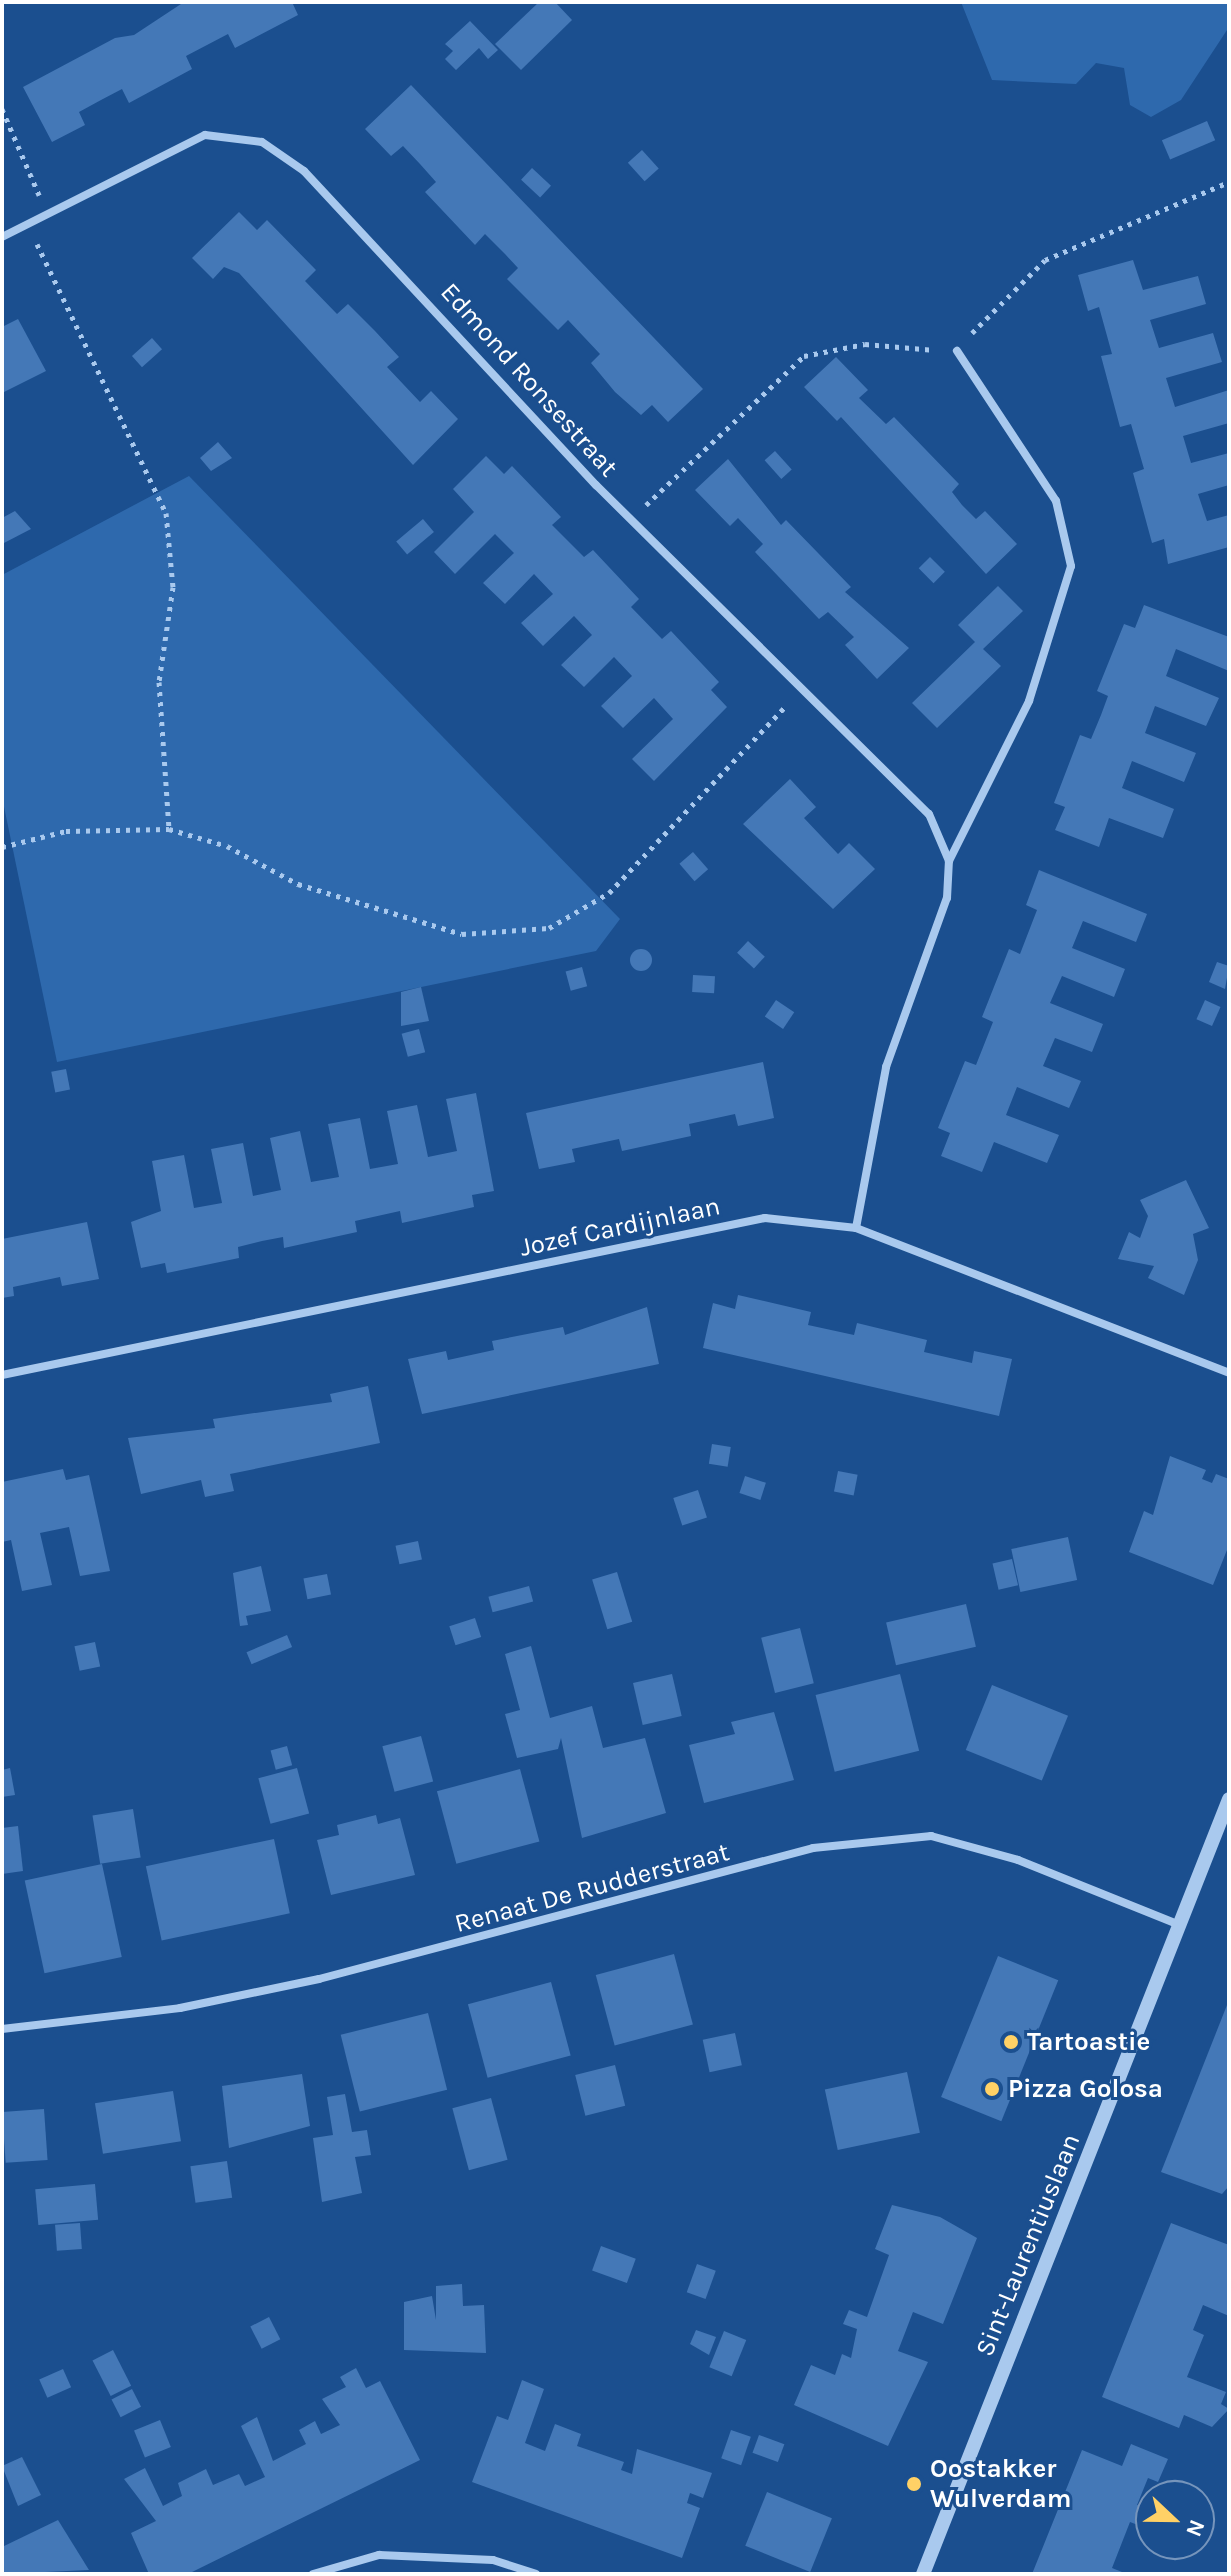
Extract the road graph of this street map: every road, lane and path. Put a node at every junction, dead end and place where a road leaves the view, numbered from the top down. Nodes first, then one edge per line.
1 (2, 109) edge
2 (1229, 182) edge
3 (48, 214) junction
4 (27, 225) junction
5 (2, 237) edge
6 (957, 351) junction
7 (631, 520) junction
8 (804, 688) junction
9 (169, 829) junction
10 (2, 847) edge
11 (949, 861) junction
12 (856, 1228) junction
13 (1229, 1373) edge
14 (2, 1375) edge
15 (1229, 1799) edge
16 (1181, 1925) junction
17 (2, 2029) edge
18 (313, 2574) edge
19 (536, 2574) edge
20 (923, 2574) edge

1 - 3 path
2 - 6 path
3 - 4 street, Edmond Ronsestraat
3 - 7 street, Edmond Ronsestraat
4 - 5 street, Edmond Ronsestraat
4 - 9 path
6 - 7 path
6 - 11 street, Edmond Ronsestraat
7 - 8 street, Edmond Ronsestraat
8 - 9 path
8 - 11 street, Edmond Ronsestraat
9 - 10 path
11 - 12 street, Edmond Ronsestraat
12 - 13 street, Jozef Cardijnlaan
12 - 14 street, Jozef Cardijnlaan
15 - 16 street, Sint-Laurentiuslaan
16 - 17 street, Renaat De Rudderstraat
16 - 20 street, Sint-Laurentiuslaan
18 - 19 street

